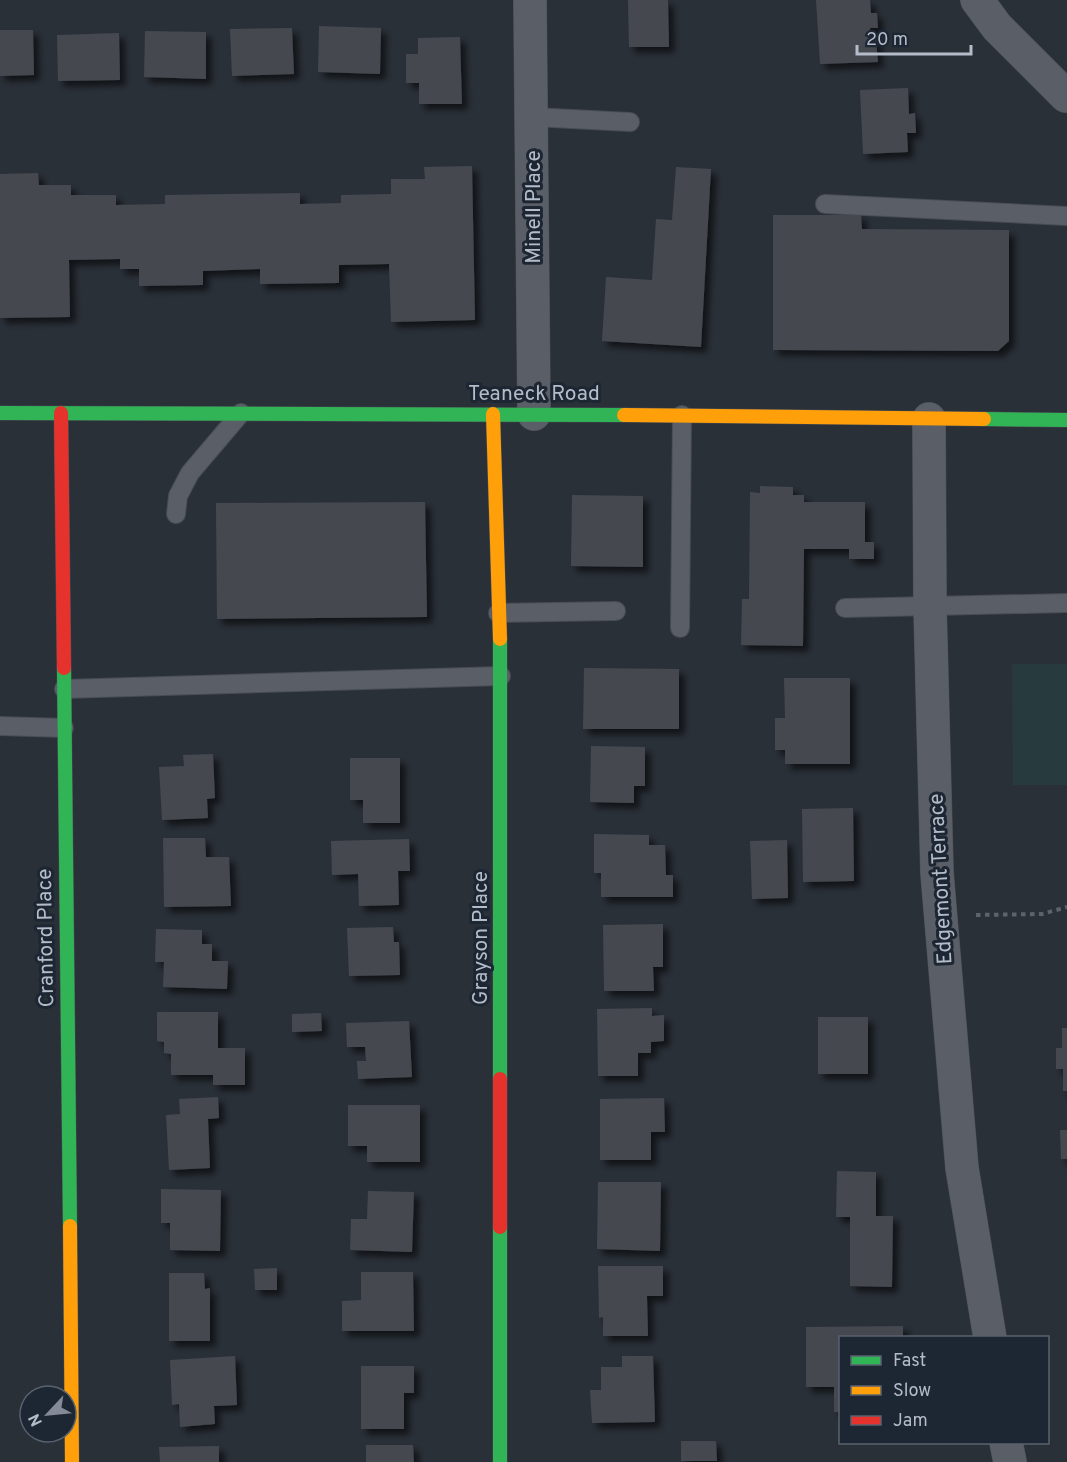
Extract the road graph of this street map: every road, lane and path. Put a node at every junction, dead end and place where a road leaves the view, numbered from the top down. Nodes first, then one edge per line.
1 (530, 0) edge
2 (977, 0) edge
3 (1067, 97) edge
4 (532, 117) junction
5 (630, 122) dead end
6 (825, 204) dead end
7 (1067, 216) edge
8 (0, 413) edge
9 (61, 413) junction
10 (241, 413) junction
11 (493, 414) junction
12 (534, 414) junction
13 (682, 415) junction
14 (929, 419) junction
15 (1067, 420) edge
16 (176, 514) dead end
17 (1067, 603) edge
18 (930, 606) junction
19 (845, 608) dead end
20 (616, 612) dead end
21 (498, 613) junction
22 (680, 628) dead end
23 (501, 676) junction
24 (64, 689) junction
25 (0, 726) edge
26 (64, 728) junction
27 (1067, 907) edge
28 (941, 915) junction
29 (990, 1336) edge
30 (1006, 1444) edge
31 (72, 1462) edge
32 (500, 1462) edge
33 (1010, 1462) edge

1 - 4 street, Minell Place
2 - 3 street
4 - 5 lane
4 - 12 street, Minell Place
6 - 7 lane
8 - 9 street, Teaneck Road
9 - 10 street, Teaneck Road
9 - 24 street, Cranford Place
10 - 11 street, Teaneck Road
10 - 16 lane
11 - 12 street, Teaneck Road
11 - 21 street, Grayson Place
12 - 13 street, Teaneck Road
13 - 14 street, Teaneck Road
13 - 22 lane
14 - 15 street, Teaneck Road
14 - 18 street, Edgemont Terrace
17 - 18 lane
18 - 19 lane
18 - 28 street, Edgemont Terrace
20 - 21 lane
21 - 23 street, Grayson Place
23 - 24 lane
23 - 32 street, Grayson Place
24 - 26 street, Cranford Place
25 - 26 lane
26 - 31 street, Cranford Place
27 - 28 path
28 - 29 street, Edgemont Terrace
30 - 33 street

